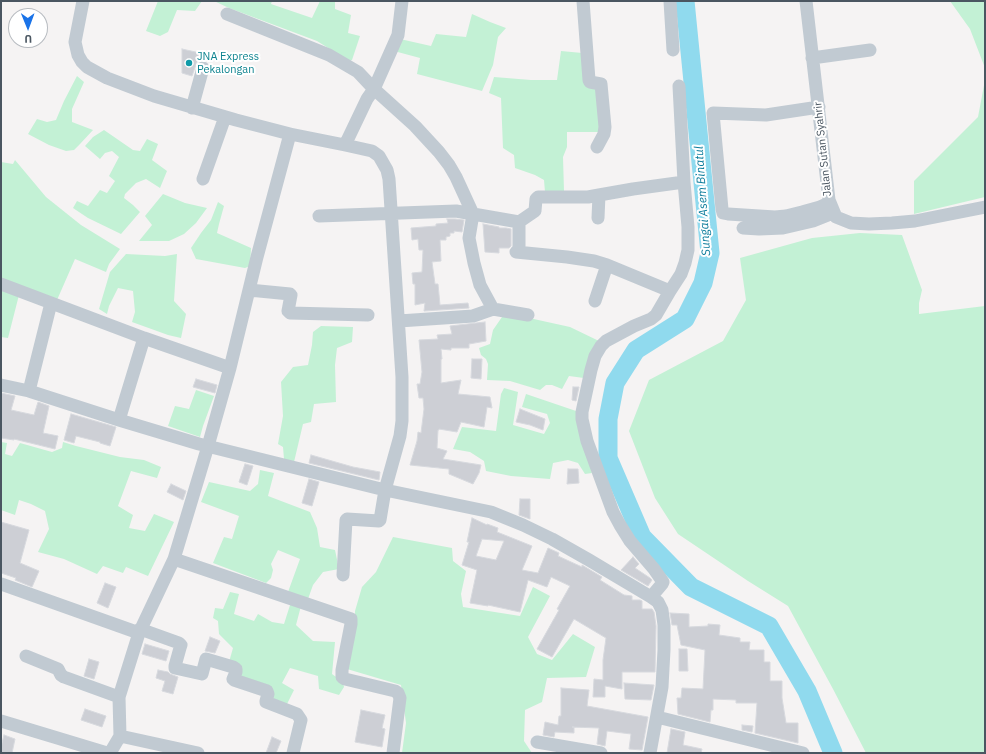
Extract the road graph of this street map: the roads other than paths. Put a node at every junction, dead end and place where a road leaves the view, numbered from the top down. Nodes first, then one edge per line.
1 (83, 1) edge
2 (402, 1) edge
3 (583, 1) edge
4 (670, 1) edge
5 (806, 1) edge
6 (227, 14) dead end
7 (673, 50) dead end
8 (870, 50) dead end
9 (812, 58) junction
10 (203, 68) dead end
11 (679, 86) dead end
12 (371, 93) junction
13 (819, 107) junction
14 (192, 108) junction
15 (225, 117) junction
16 (290, 134) junction
17 (345, 145) junction
18 (597, 147) dead end
19 (202, 179) dead end
20 (684, 182) junction
21 (599, 195) junction
22 (830, 201) junction
23 (985, 207) edge
24 (465, 212) junction
25 (392, 213) junction
26 (319, 216) dead end
27 (598, 218) dead end
28 (519, 222) junction
29 (743, 228) dead end
30 (607, 265) junction
31 (1, 284) edge
32 (249, 290) junction
33 (670, 291) junction
34 (595, 301) dead end
35 (52, 303) junction
36 (493, 309) junction
37 (368, 314) dead end
38 (528, 315) dead end
39 (399, 321) junction
40 (144, 338) junction
41 (230, 368) junction
42 (1, 385) edge
43 (30, 391) junction
44 (119, 420) junction
45 (204, 445) junction
46 (385, 490) junction
47 (174, 560) junction
48 (343, 575) dead end
49 (1, 584) edge
50 (651, 597) junction
51 (136, 631) junction
52 (26, 656) dead end
53 (119, 697) junction
54 (657, 717) junction
55 (1, 721) edge
56 (120, 736) junction
57 (537, 742) dead end
58 (108, 753) edge
59 (198, 753) edge
60 (293, 753) edge
61 (393, 753) edge
62 (601, 753) edge
63 (650, 753) edge
64 (803, 753) edge

1 - 14 street
2 - 12 street
3 - 18 street
4 - 7 street
5 - 9 street, Jalan Sutan Syahrir
6 - 12 street
8 - 9 street
9 - 13 street, Jalan Sutan Syahrir
10 - 14 street
11 - 20 street
12 - 17 street
12 - 24 street
13 - 22 street, Jalan Sutan Syahrir
13 - 22 street
14 - 15 street
15 - 16 street
15 - 19 street
16 - 17 street
16 - 32 street
17 - 25 street
20 - 21 street
20 - 33 street
21 - 27 street
21 - 28 street
22 - 23 street
22 - 29 street
24 - 25 street
24 - 28 street
24 - 36 street
25 - 26 street
25 - 39 street
28 - 30 street
30 - 33 street
30 - 34 street
31 - 35 street
32 - 37 street
32 - 41 street
33 - 50 street
35 - 40 street
35 - 43 street
36 - 38 street
36 - 39 street
39 - 46 street
40 - 41 street
40 - 44 street
41 - 45 street
42 - 43 street
43 - 44 street
44 - 45 street
45 - 46 street
45 - 47 street
46 - 48 street
46 - 50 street
47 - 51 street
47 - 61 street
49 - 51 street
50 - 54 street
51 - 53 street
51 - 60 street
52 - 53 street
53 - 56 street
54 - 63 street
54 - 64 street
55 - 58 street
56 - 58 street
56 - 59 street
57 - 62 street

